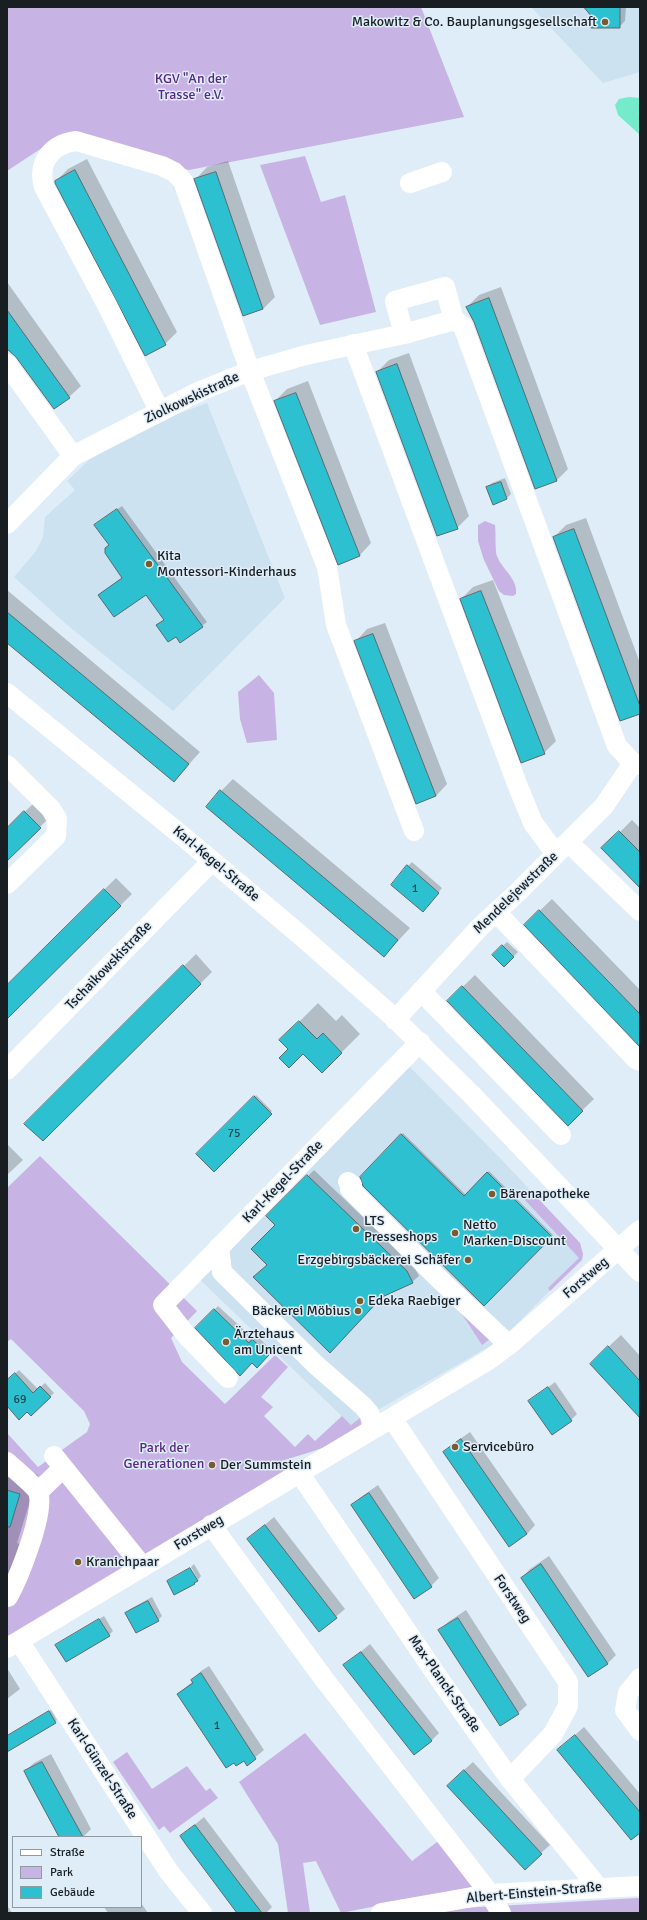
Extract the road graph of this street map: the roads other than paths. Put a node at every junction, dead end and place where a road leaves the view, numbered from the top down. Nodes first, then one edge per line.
1 (442, 172) dead end
2 (410, 183) dead end
3 (454, 320) junction
4 (404, 334) junction
5 (353, 344) junction
6 (7, 364) edge
7 (250, 372) junction
8 (160, 412) junction
9 (73, 456) junction
10 (7, 524) edge
11 (7, 693) edge
12 (636, 764) edge
13 (7, 765) edge
14 (414, 831) dead end
15 (562, 848) junction
16 (212, 861) junction
17 (7, 884) edge
18 (640, 911) edge
19 (496, 912) junction
20 (421, 991) junction
21 (395, 1020) junction
22 (420, 1042) junction
23 (640, 1061) edge
24 (7, 1070) edge
25 (561, 1135) dead end
26 (348, 1182) dead end
27 (640, 1230) edge
28 (219, 1247) junction
29 (618, 1250) junction
30 (640, 1272) edge
31 (509, 1345) junction
32 (228, 1378) dead end
33 (392, 1418) junction
34 (375, 1428) junction
35 (7, 1462) edge
36 (300, 1474) junction
37 (38, 1492) junction
38 (211, 1525) junction
39 (143, 1567) junction
40 (8, 1597) edge
41 (13, 1645) edge
42 (640, 1678) edge
43 (640, 1731) edge
44 (510, 1779) junction
45 (640, 1886) edge
46 (598, 1887) junction
47 (490, 1894) junction
48 (202, 1913) edge
49 (381, 1913) edge
50 (501, 1913) edge

1 - 2 street
3 - 4 street, Ziolkowskistraße
3 - 4 street
3 - 12 street
4 - 5 street, Ziolkowskistraße
5 - 7 street, Ziolkowskistraße
5 - 15 street
6 - 9 street
7 - 8 street, Ziolkowskistraße
7 - 8 street
7 - 14 street
8 - 9 street, Ziolkowskistraße
9 - 10 street, Ziolkowskistraße
11 - 16 street, Karl-Kegel-Straße
12 - 15 street, Mendelejewstraße
13 - 17 street
15 - 18 street
15 - 19 street, Mendelejewstraße
16 - 21 street, Karl-Kegel-Straße
16 - 24 street, Tschaikowskistraße
19 - 20 street, Mendelejewstraße
19 - 23 street
20 - 21 street, Mendelejewstraße
20 - 25 street
21 - 22 street, Karl-Kegel-Straße
22 - 28 street, Karl-Kegel-Straße
22 - 29 street, Karl-Kegel-Straße
26 - 31 street
27 - 29 street, Forstweg
28 - 32 street, Karl-Kegel-Straße
28 - 34 street
29 - 30 street, Karl-Kegel-Straße
29 - 31 street, Forstweg
31 - 33 street, Forstweg
33 - 34 street, Forstweg
33 - 44 street, Forstweg
34 - 36 street, Forstweg
35 - 37 street
36 - 38 street, Forstweg
36 - 44 street, Max-Planck-Straße
37 - 39 street
37 - 40 street
38 - 39 street, Forstweg
38 - 47 street
39 - 41 street, Forstweg
41 - 48 street, Karl-Günzel-Straße
42 - 43 street
44 - 46 street, Max-Planck-Straße
45 - 46 street, Albert-Einstein-Straße
46 - 47 street, Albert-Einstein-Straße
47 - 49 street, Albert-Einstein-Straße
47 - 50 street

